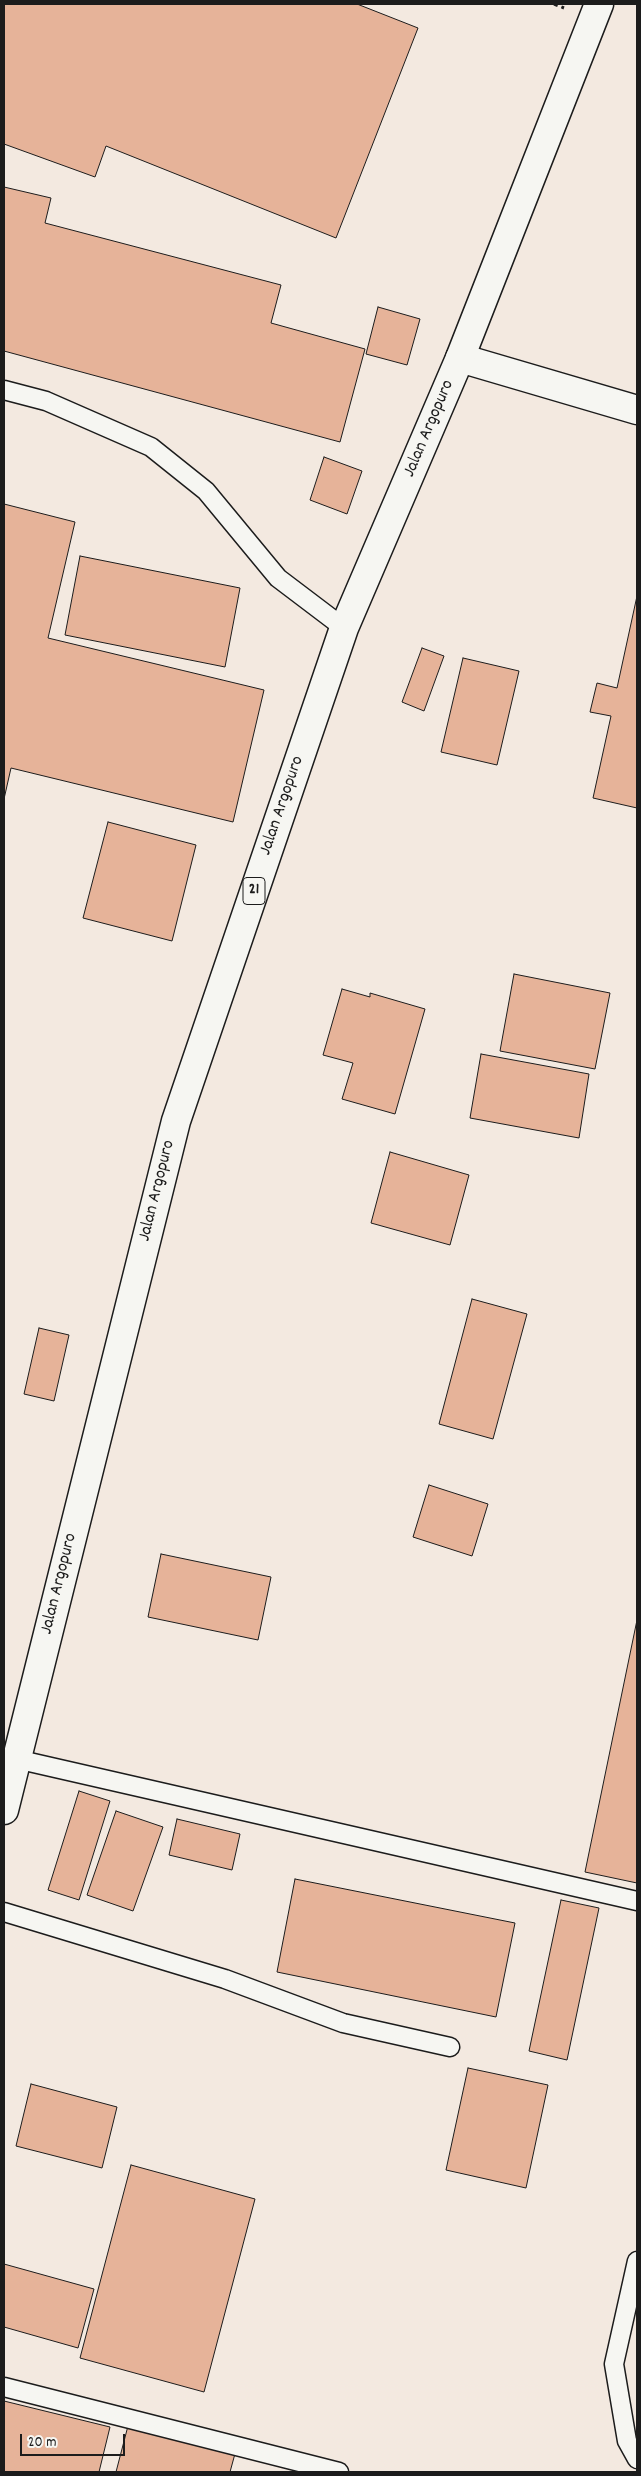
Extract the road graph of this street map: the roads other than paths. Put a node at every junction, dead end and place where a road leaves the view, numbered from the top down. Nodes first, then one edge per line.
1 (599, 4) edge
2 (460, 358) junction
3 (4, 390) edge
4 (637, 410) edge
5 (344, 628) junction
6 (16, 1759) junction
7 (4, 1810) edge
8 (637, 1901) edge
9 (4, 1912) edge
10 (450, 2047) dead end
11 (637, 2261) edge
12 (4, 2387) edge
13 (637, 2459) edge
14 (339, 2472) edge

1 - 2 main road, Jalan Argopuro / 21
2 - 4 main road
2 - 5 main road, Jalan Argopuro / 21
3 - 5 lane
5 - 6 main road, Jalan Argopuro / 21
6 - 7 main road, Jalan Argopuro / 21
6 - 8 lane
9 - 10 lane
11 - 13 lane
12 - 14 lane

